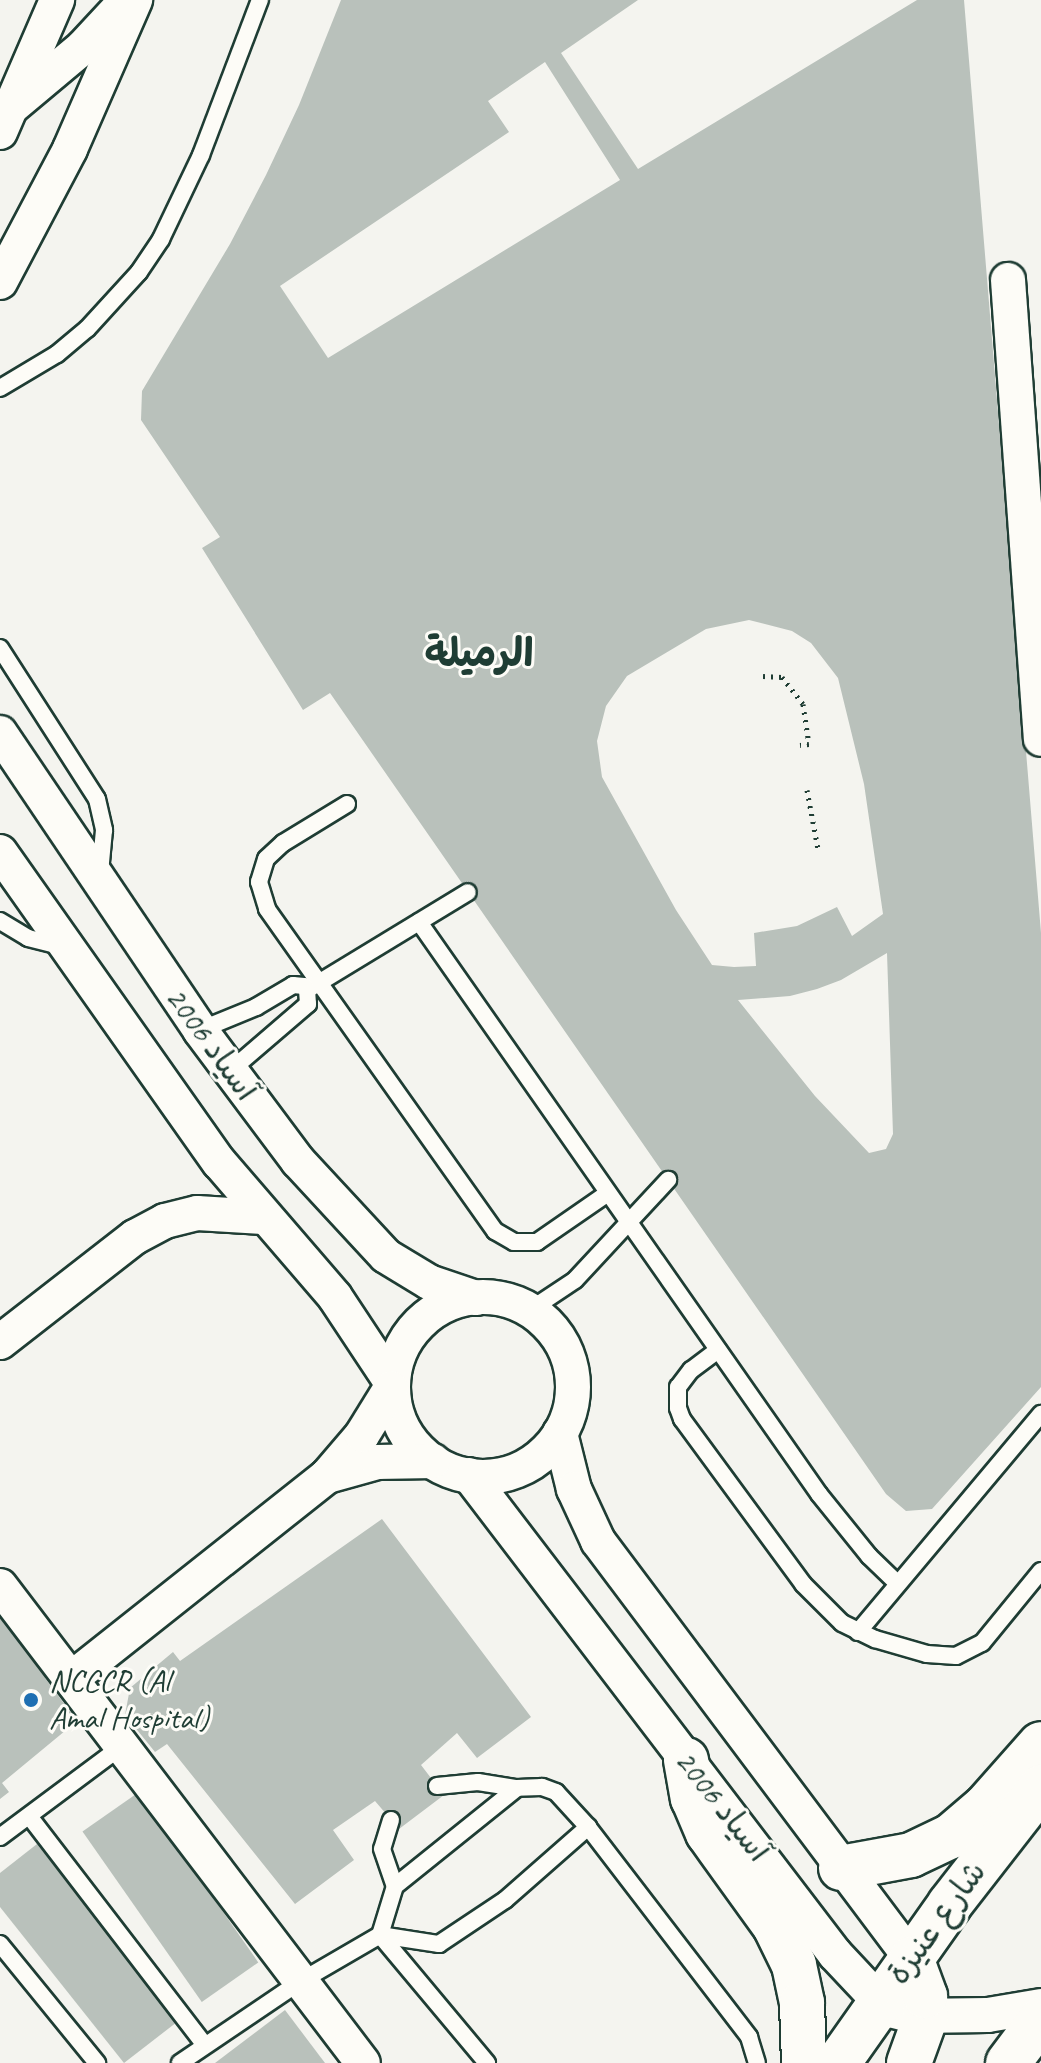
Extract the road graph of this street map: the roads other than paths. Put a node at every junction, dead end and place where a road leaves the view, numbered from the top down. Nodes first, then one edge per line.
1 (57, 0) edge
2 (127, 0) edge
3 (135, 0) edge
4 (260, 0) edge
5 (7, 118) edge
6 (1008, 280) dead end
7 (0, 282) edge
8 (0, 388) edge
9 (0, 648) edge
10 (0, 733) edge
11 (1041, 739) edge
12 (347, 804) dead end
13 (0, 852) edge
14 (99, 883) junction
15 (468, 892) dead end
16 (0, 921) edge
17 (419, 922) junction
18 (65, 947) junction
19 (313, 987) junction
20 (200, 1030) junction
21 (230, 1071) junction
22 (668, 1180) dead end
23 (608, 1193) junction
24 (263, 1217) junction
25 (628, 1221) junction
26 (476, 1298) junction
27 (530, 1310) junction
28 (0, 1342) edge
29 (718, 1350) junction
30 (391, 1384) junction
31 (1041, 1414) edge
32 (560, 1433) junction
33 (433, 1461) junction
34 (469, 1475) junction
35 (327, 1476) junction
36 (1041, 1571) edge
37 (898, 1584) junction
38 (0, 1586) edge
39 (858, 1632) junction
40 (71, 1679) junction
41 (1041, 1744) edge
42 (122, 1746) junction
43 (686, 1760) junction
44 (437, 1786) dead end
45 (1041, 1787) edge
46 (517, 1788) junction
47 (29, 1816) junction
48 (391, 1820) dead end
49 (588, 1827) junction
50 (0, 1837) edge
51 (841, 1868) junction
52 (395, 1886) junction
53 (380, 1935) junction
54 (0, 1944) edge
55 (911, 1958) junction
56 (301, 1981) junction
57 (880, 2002) junction
58 (1041, 2006) edge
59 (926, 2016) junction
60 (1041, 2019) edge
61 (204, 2044) junction
62 (97, 2063) edge
63 (180, 2063) edge
64 (363, 2063) edge
65 (487, 2063) edge
66 (757, 2063) edge
67 (804, 2063) edge
68 (838, 2063) edge
69 (909, 2063) edge
70 (1008, 2063) edge

1 - 5 street
2 - 5 street
3 - 7 street
4 - 8 lane
6 - 11 street
9 - 14 lane
10 - 14 street, آسياد 2006
12 - 19 lane
13 - 18 street, آسياد 2006
14 - 20 street, آسياد 2006
15 - 17 lane
16 - 18 lane
17 - 19 lane
17 - 23 lane
18 - 24 street, آسياد 2006
19 - 20 lane
19 - 21 lane
19 - 23 lane
20 - 21 street, آسياد 2006
21 - 26 street, آسياد 2006
22 - 25 lane
23 - 25 lane
24 - 28 street
24 - 30 street, آسياد 2006
25 - 27 lane
25 - 29 lane
26 - 27 street
26 - 30 street
27 - 32 street
29 - 37 lane
29 - 39 lane
30 - 33 street
30 - 35 street
31 - 37 lane
32 - 34 street
32 - 51 street, آسياد 2006
33 - 34 street
33 - 35 street
34 - 43 street, آسياد 2006
35 - 40 street
36 - 39 lane
37 - 39 lane
38 - 40 street
40 - 42 street
41 - 51 main road
42 - 47 lane
42 - 56 street
43 - 57 street, آسياد 2006
43 - 67 main road
44 - 46 lane
45 - 55 main road, شارع عنيزة
46 - 49 lane
46 - 52 lane
47 - 50 lane
47 - 61 lane
48 - 52 lane
49 - 53 lane
49 - 66 lane
51 - 55 street, آسياد 2006
52 - 53 lane
53 - 56 lane
53 - 65 lane
54 - 62 lane
55 - 57 main road, شارع عنيزة
55 - 59 main road
56 - 61 lane
56 - 64 street
57 - 59 street, آسياد 2006
57 - 68 main road, شارع عنيزة
58 - 59 street, آسياد 2006
59 - 69 main road
60 - 70 main road
61 - 63 lane

